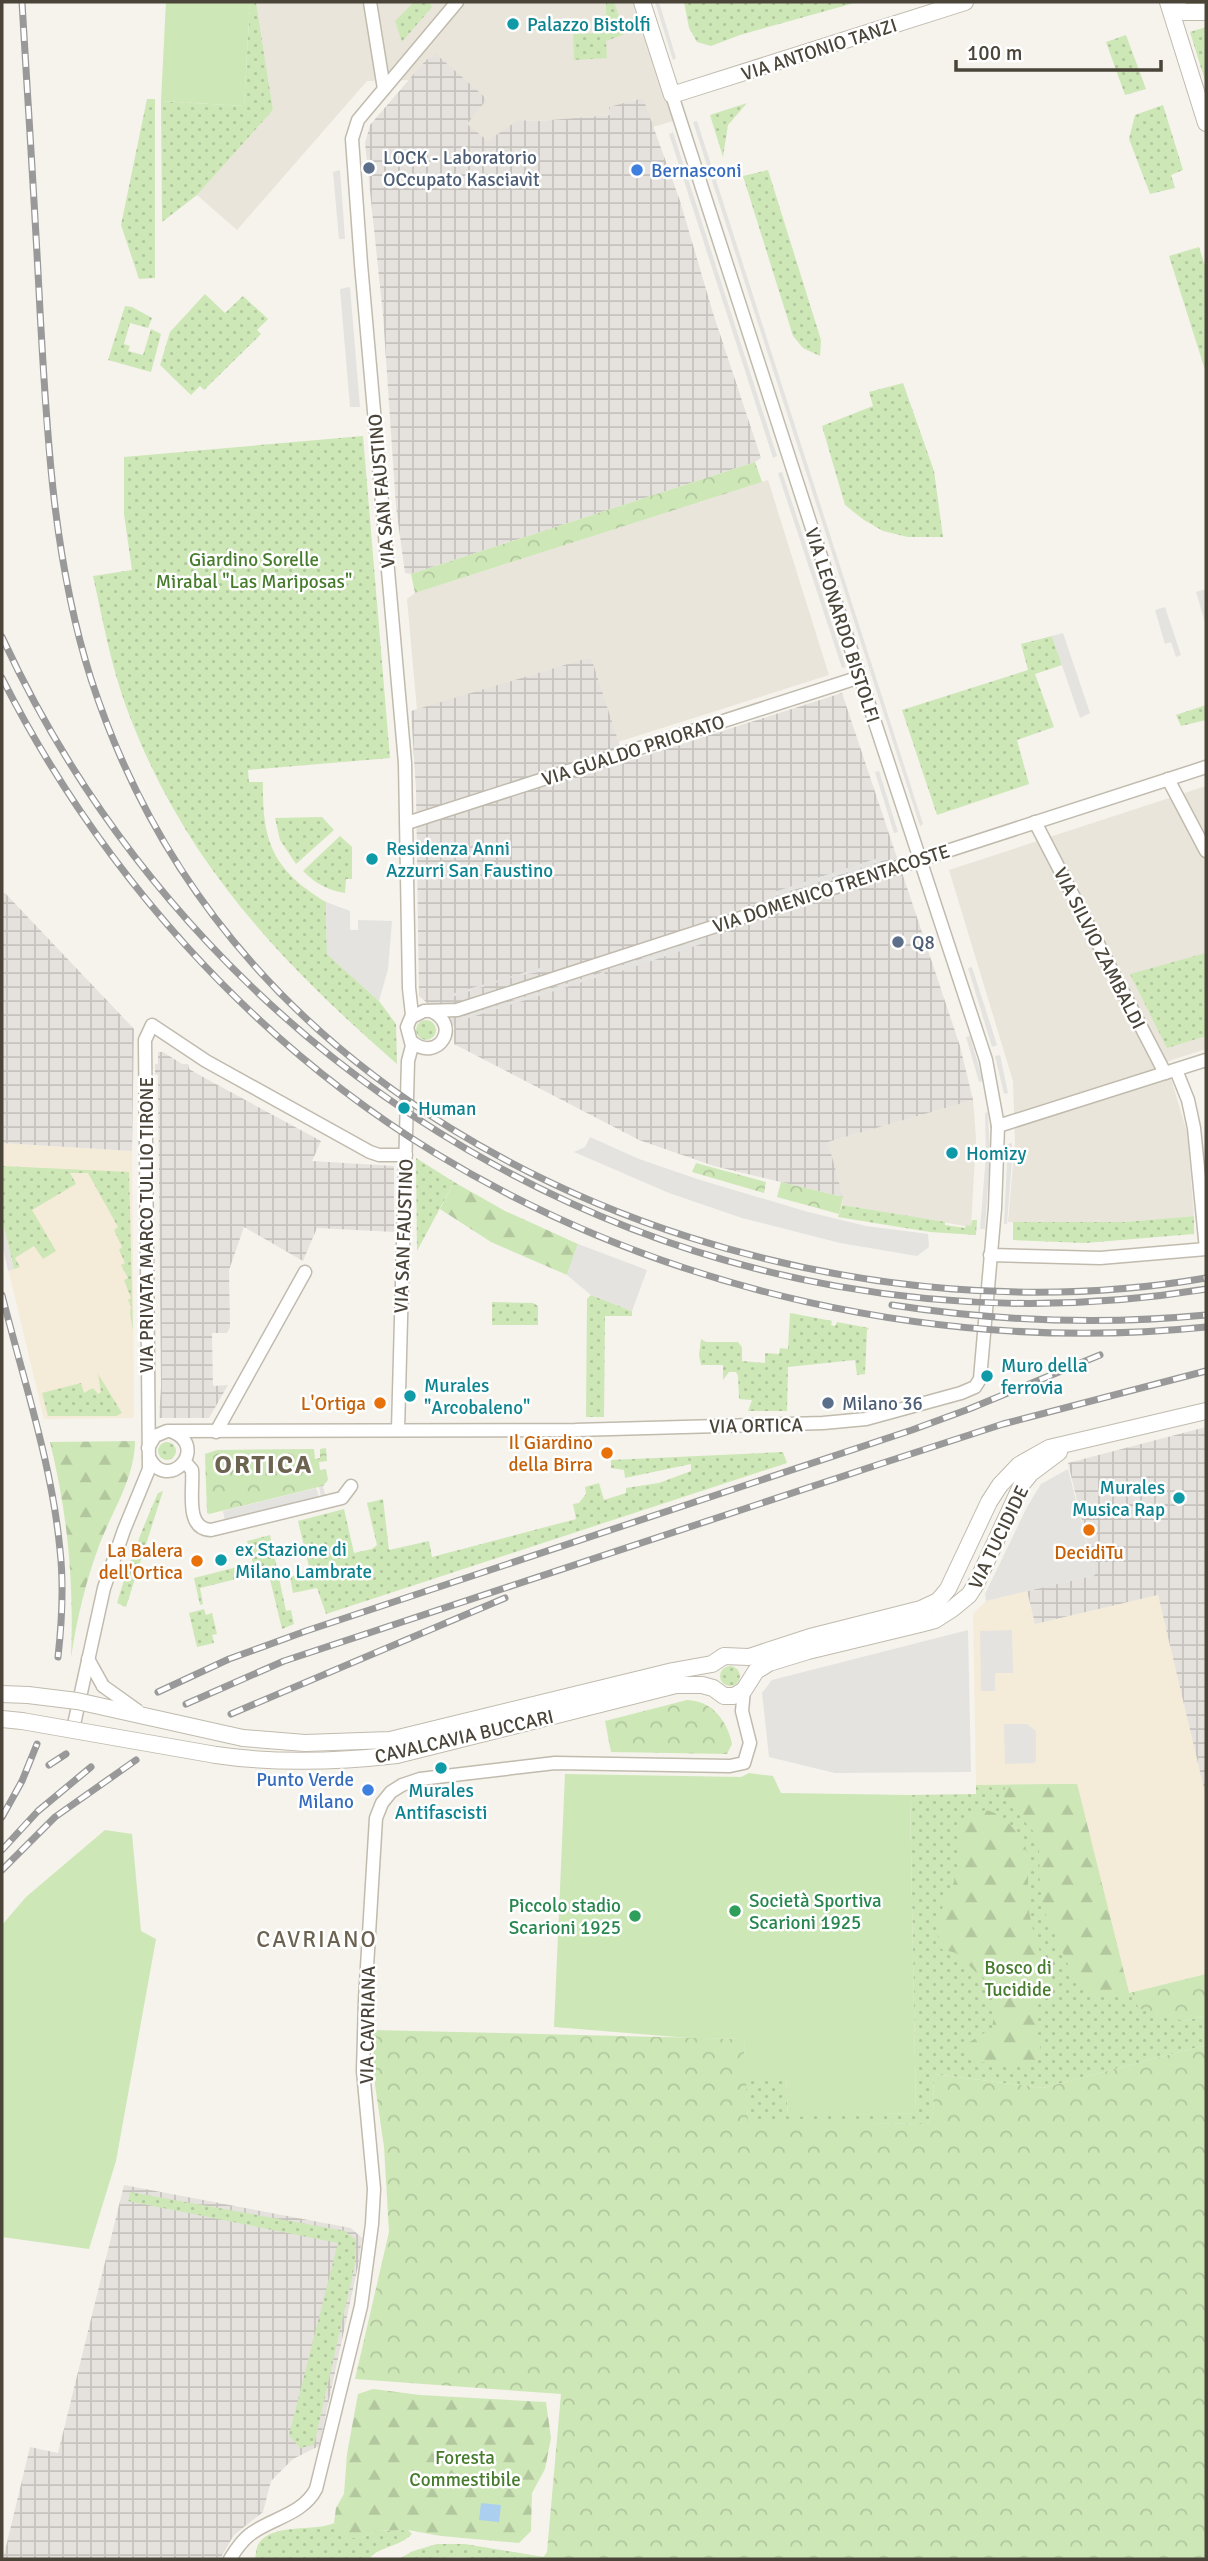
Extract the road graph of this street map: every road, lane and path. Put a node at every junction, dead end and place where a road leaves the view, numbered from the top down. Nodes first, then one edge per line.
1 (370, 2) edge
2 (457, 2) edge
3 (642, 2) edge
4 (965, 2) edge
5 (1168, 2) edge
6 (1206, 12) edge
7 (384, 89) junction
8 (672, 95) junction
9 (1206, 122) edge
10 (860, 677) junction
11 (1206, 767) edge
12 (1168, 779) junction
13 (1035, 822) junction
14 (407, 823) junction
15 (1206, 851) edge
16 (920, 860) junction
17 (457, 1010) junction
18 (431, 1011) junction
19 (412, 1017) junction
20 (445, 1026) junction
21 (412, 1042) junction
22 (1206, 1060) edge
23 (1171, 1071) junction
24 (998, 1126) junction
25 (405, 1155) junction
26 (1206, 1249) edge
27 (990, 1255) junction
28 (305, 1272) dead end
29 (1206, 1411) edge
30 (153, 1430) junction
31 (398, 1430) junction
32 (173, 1432) junction
33 (216, 1433) junction
34 (1076, 1442) junction
35 (148, 1452) junction
36 (186, 1456) junction
37 (164, 1471) junction
38 (145, 1482) junction
39 (351, 1486) dead end
40 (1005, 1521) junction
41 (978, 1523) junction
42 (994, 1545) junction
43 (739, 1658) junction
44 (88, 1659) junction
45 (712, 1664) junction
46 (747, 1684) junction
47 (720, 1692) junction
48 (2, 1694) edge
49 (77, 1701) junction
50 (563, 1706) junction
51 (742, 1712) junction
52 (151, 1718) junction
53 (2, 1719) edge
54 (73, 1729) junction
55 (230, 2559) edge

1 - 7 street
2 - 7 street, VIA SAN FAUSTINO
3 - 8 street, VIA LEONARDO BISTOLFI
4 - 8 street, VIA ANTONIO TANZI
5 - 6 street
5 - 9 street
7 - 14 street, VIA SAN FAUSTINO
8 - 10 street, VIA LEONARDO BISTOLFI
10 - 14 street, VIA GUALDO PRIORATO
10 - 16 street, VIA LEONARDO BISTOLFI
11 - 12 street, VIA DOMENICO TRENTACOSTE
12 - 13 street, VIA DOMENICO TRENTACOSTE
12 - 15 street
13 - 16 street, VIA DOMENICO TRENTACOSTE
13 - 23 street, VIA SILVIO ZAMBALDI
14 - 19 street, VIA SAN FAUSTINO
16 - 17 street, VIA DOMENICO TRENTACOSTE
16 - 24 street, VIA LEONARDO BISTOLFI
17 - 18 street, VIA DOMENICO TRENTACOSTE
17 - 20 street
18 - 19 street
18 - 20 street
19 - 21 street, VIA SAN FAUSTINO
20 - 21 street
21 - 25 street, VIA SAN FAUSTINO
22 - 23 street
23 - 24 street
23 - 26 street, VIA SILVIO ZAMBALDI
24 - 27 street, VIA LEONARDO BISTOLFI
25 - 30 street, VIA PRIVATA MARCO TULLIO TIRONE
25 - 31 street, VIA SAN FAUSTINO
26 - 27 street
27 - 31 street, VIA ORTICA
28 - 33 street
29 - 34 street
30 - 32 street
30 - 35 street, VIA PRIVATA MARCO TULLIO TIRONE
31 - 33 street, VIA ORTICA
32 - 33 street, VIA ORTICA
32 - 36 street
33 - 36 street
34 - 40 street, VIA TUCIDIDE
34 - 41 street, VIA TUCIDIDE
35 - 37 street
35 - 38 street
36 - 37 street
36 - 39 street
37 - 38 street
38 - 44 street
40 - 41 street
40 - 42 street, VIA TUCIDIDE
41 - 42 street
41 - 43 street, VIA TUCIDIDE
42 - 46 street, VIA TUCIDIDE
43 - 45 street, VIA TUCIDIDE
43 - 46 street
44 - 49 street
44 - 52 street, CAVALCAVIA BUCCARI, bridge
45 - 47 street
45 - 50 street, VIA TUCIDIDE
46 - 47 street, VIA TUCIDIDE
46 - 51 street, VIA CAVRIANA
47 - 50 street, VIA TUCIDIDE
47 - 51 street
48 - 49 street, CAVALCAVIA BUCCARI, bridge
49 - 52 street, CAVALCAVIA BUCCARI, bridge
49 - 54 street
50 - 52 street, CAVALCAVIA BUCCARI, bridge
50 - 54 street, CAVALCAVIA BUCCARI, bridge
51 - 55 street, VIA CAVRIANA
53 - 54 street, CAVALCAVIA BUCCARI, bridge

